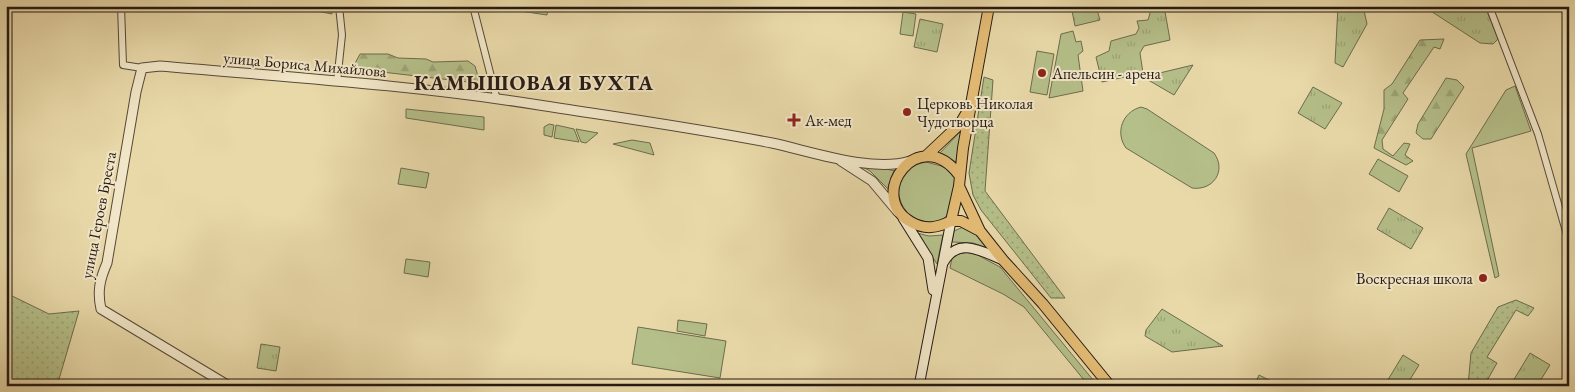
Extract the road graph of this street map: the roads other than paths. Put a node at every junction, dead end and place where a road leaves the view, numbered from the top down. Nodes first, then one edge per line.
1 (122, 6) edge
2 (339, 6) edge
3 (473, 6) edge
4 (989, 6) edge
5 (1489, 6) edge
6 (142, 68) junction
7 (337, 82) junction
8 (497, 100) junction
9 (971, 108) junction
10 (926, 156) junction
11 (839, 160) junction
12 (910, 161) junction
13 (959, 175) junction
14 (960, 186) junction
15 (903, 218) junction
16 (951, 221) junction
17 (980, 231) junction
18 (1569, 242) edge
19 (1003, 260) junction
20 (941, 268) junction
21 (934, 300) junction
22 (229, 386) edge
23 (919, 386) edge
24 (1110, 386) edge

1 - 6 street, улица Бориса Михайлова
2 - 7 street
3 - 8 street
4 - 9 main road
5 - 18 street
6 - 7 street, улица Бориса Михайлова
6 - 22 street, улица Героев Бреста
7 - 8 street, улица Бориса Михайлова
8 - 11 street, улица Бориса Михайлова
9 - 10 main road
9 - 13 main road
10 - 12 main road
10 - 13 main road
11 - 12 street, улица Бориса Михайлова
11 - 15 street, улица Бориса Михайлова
12 - 15 main road
13 - 14 main road
14 - 16 main road
14 - 17 main road
15 - 16 main road
15 - 21 street, улица Бориса Михайлова
16 - 17 main road
16 - 20 street
17 - 19 main road
19 - 20 street
19 - 24 main road
20 - 21 street
21 - 23 street

